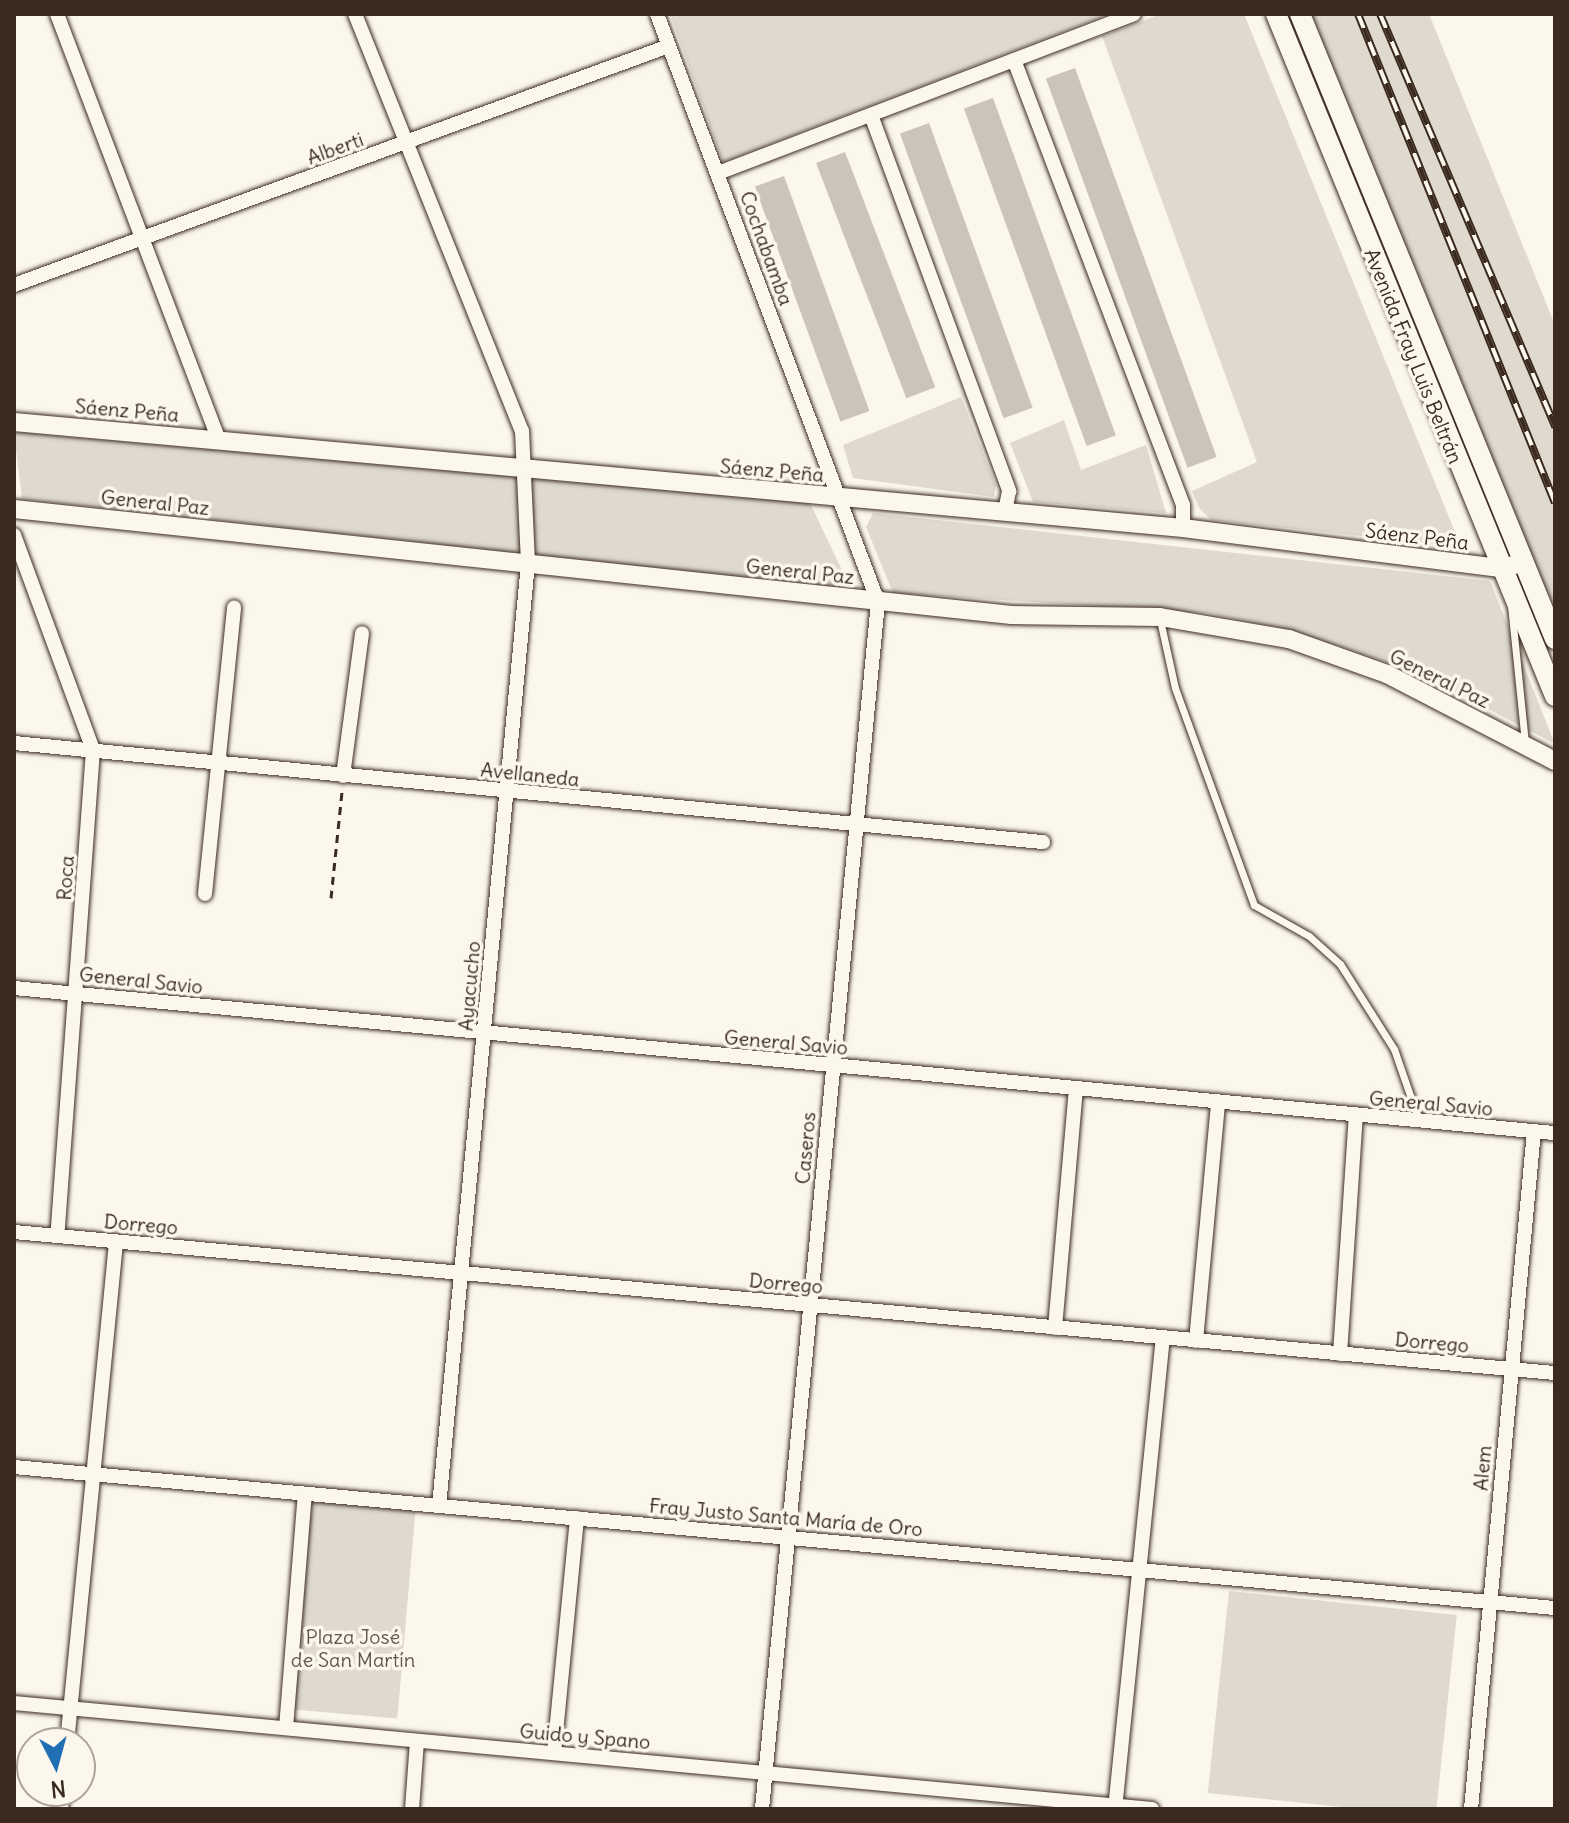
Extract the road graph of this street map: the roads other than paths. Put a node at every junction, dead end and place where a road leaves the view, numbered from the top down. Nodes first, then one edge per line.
1 (57, 14) edge
2 (355, 14) edge
3 (657, 14) edge
4 (1134, 14) edge
5 (1276, 14) edge
6 (1300, 14) edge
7 (669, 46) junction
8 (1014, 60) junction
9 (871, 115) junction
10 (406, 143) junction
11 (718, 173) junction
12 (146, 239) junction
13 (14, 285) edge
14 (14, 422) edge
15 (219, 441) junction
16 (522, 470) junction
17 (838, 497) junction
18 (14, 509) edge
19 (1005, 511) junction
20 (1183, 528) junction
21 (14, 535) edge
22 (528, 563) junction
23 (1524, 563) junction
24 (1500, 568) junction
25 (1512, 595) junction
26 (878, 602) junction
27 (234, 607) dead end
28 (1160, 617) junction
29 (362, 633) dead end
30 (1555, 639) edge
31 (1555, 696) edge
32 (14, 743) edge
33 (1525, 746) junction
34 (93, 750) junction
35 (1555, 761) edge
36 (219, 763) junction
37 (343, 776) junction
38 (508, 792) junction
39 (855, 826) junction
40 (1043, 842) dead end
41 (205, 894) dead end
42 (14, 988) edge
43 (78, 994) junction
44 (485, 1033) junction
45 (832, 1066) junction
46 (1076, 1090) junction
47 (1218, 1103) junction
48 (1356, 1116) junction
49 (1420, 1122) junction
50 (1534, 1131) junction
51 (1555, 1133) edge
52 (14, 1232) edge
53 (57, 1236) junction
54 (116, 1242) junction
55 (462, 1274) junction
56 (810, 1305) junction
57 (1055, 1328) junction
58 (1163, 1338) junction
59 (1196, 1341) junction
60 (1340, 1354) junction
61 (1512, 1370) junction
62 (1555, 1373) edge
63 (14, 1467) edge
64 (93, 1474) junction
65 (305, 1494) junction
66 (439, 1506) junction
67 (577, 1518) junction
68 (787, 1537) junction
69 (1139, 1569) junction
70 (1490, 1602) junction
71 (1555, 1608) edge
72 (14, 1703) edge
73 (71, 1708) junction
74 (69, 1727) edge
75 (286, 1728) junction
76 (417, 1741) junction
77 (554, 1753) junction
78 (765, 1773) junction
79 (1116, 1807) edge
80 (412, 1809) edge
81 (762, 1809) edge
82 (1152, 1809) edge
83 (1471, 1809) edge

1 - 12 street
2 - 10 street, Ayacucho
3 - 7 street, Cochabamba
4 - 8 street
5 - 24 main road, Avenida Fray Luis Beltrán
6 - 23 main road, Avenida Fray Luis Beltrán
7 - 10 street, Alberti
7 - 11 street, Cochabamba
8 - 9 street
8 - 20 street
9 - 11 street
9 - 19 street
10 - 12 street, Alberti
10 - 16 street, Ayacucho
11 - 17 street, Cochabamba
12 - 13 street, Alberti
12 - 15 street
14 - 15 street, Sáenz Peña
15 - 16 street, Sáenz Peña
16 - 17 street, Sáenz Peña
16 - 22 street, Ayacucho
17 - 19 street, Sáenz Peña
17 - 26 street, Caseros
18 - 22 street, General Paz
19 - 20 street, Sáenz Peña
20 - 24 street, Sáenz Peña
21 - 34 street, Roca
22 - 26 street, General Paz
22 - 38 street, Ayacucho
23 - 24 street, Sáenz Peña
23 - 30 main road, Avenida Fray Luis Beltrán
24 - 25 main road, Avenida Fray Luis Beltrán
25 - 31 main road, Avenida Fray Luis Beltrán
25 - 33 lane
26 - 28 street, General Paz
26 - 39 street, Caseros
27 - 36 street
28 - 33 street, General Paz
28 - 49 lane
29 - 37 street
32 - 34 street, Avellaneda
33 - 35 street, General Paz
34 - 36 street, Avellaneda
34 - 43 street, Roca
36 - 37 street, Avellaneda
36 - 41 street
37 - 38 street, Avellaneda
38 - 39 street, Avellaneda
38 - 44 street, Ayacucho
39 - 40 street, Avellaneda
39 - 45 street, Caseros
42 - 43 street, General Savio
43 - 44 street, General Savio
43 - 53 street, Roca
44 - 45 street, General Savio
44 - 55 street, Ayacucho
45 - 46 street, General Savio
45 - 56 street, Caseros
46 - 47 street, General Savio
46 - 57 street
47 - 48 street, General Savio
47 - 59 street
48 - 49 street, General Savio
48 - 60 street
49 - 50 street, General Savio
50 - 51 street, General Savio
50 - 61 street, Alem
52 - 53 street, Dorrego
53 - 54 street, Dorrego
54 - 55 street, Dorrego
54 - 64 street
55 - 56 street, Dorrego
55 - 66 street, Ayacucho
56 - 57 street, Dorrego
56 - 68 street, Caseros
57 - 58 street, Dorrego
58 - 59 street, Dorrego
58 - 69 street
59 - 60 street, Dorrego
60 - 61 street, Dorrego
61 - 62 street, Dorrego
61 - 70 street, Alem
63 - 64 street, Fray Justo Santa María de Oro
64 - 65 street, Fray Justo Santa María de Oro
64 - 73 street
65 - 66 street, Fray Justo Santa María de Oro
65 - 75 street
66 - 67 street, Fray Justo Santa María de Oro
67 - 68 street, Fray Justo Santa María de Oro
67 - 77 street
68 - 69 street, Fray Justo Santa María de Oro
68 - 78 street, Caseros
69 - 70 street, Fray Justo Santa María de Oro
69 - 79 street
70 - 71 street, Fray Justo Santa María de Oro
70 - 83 street, Alem
72 - 73 street, Guido y Spano
73 - 74 street
73 - 75 street, Guido y Spano
75 - 76 street, Guido y Spano
76 - 77 street, Guido y Spano
76 - 80 street
77 - 78 street, Guido y Spano
78 - 79 street, Guido y Spano
78 - 81 street, Caseros
79 - 82 street, Guido y Spano

